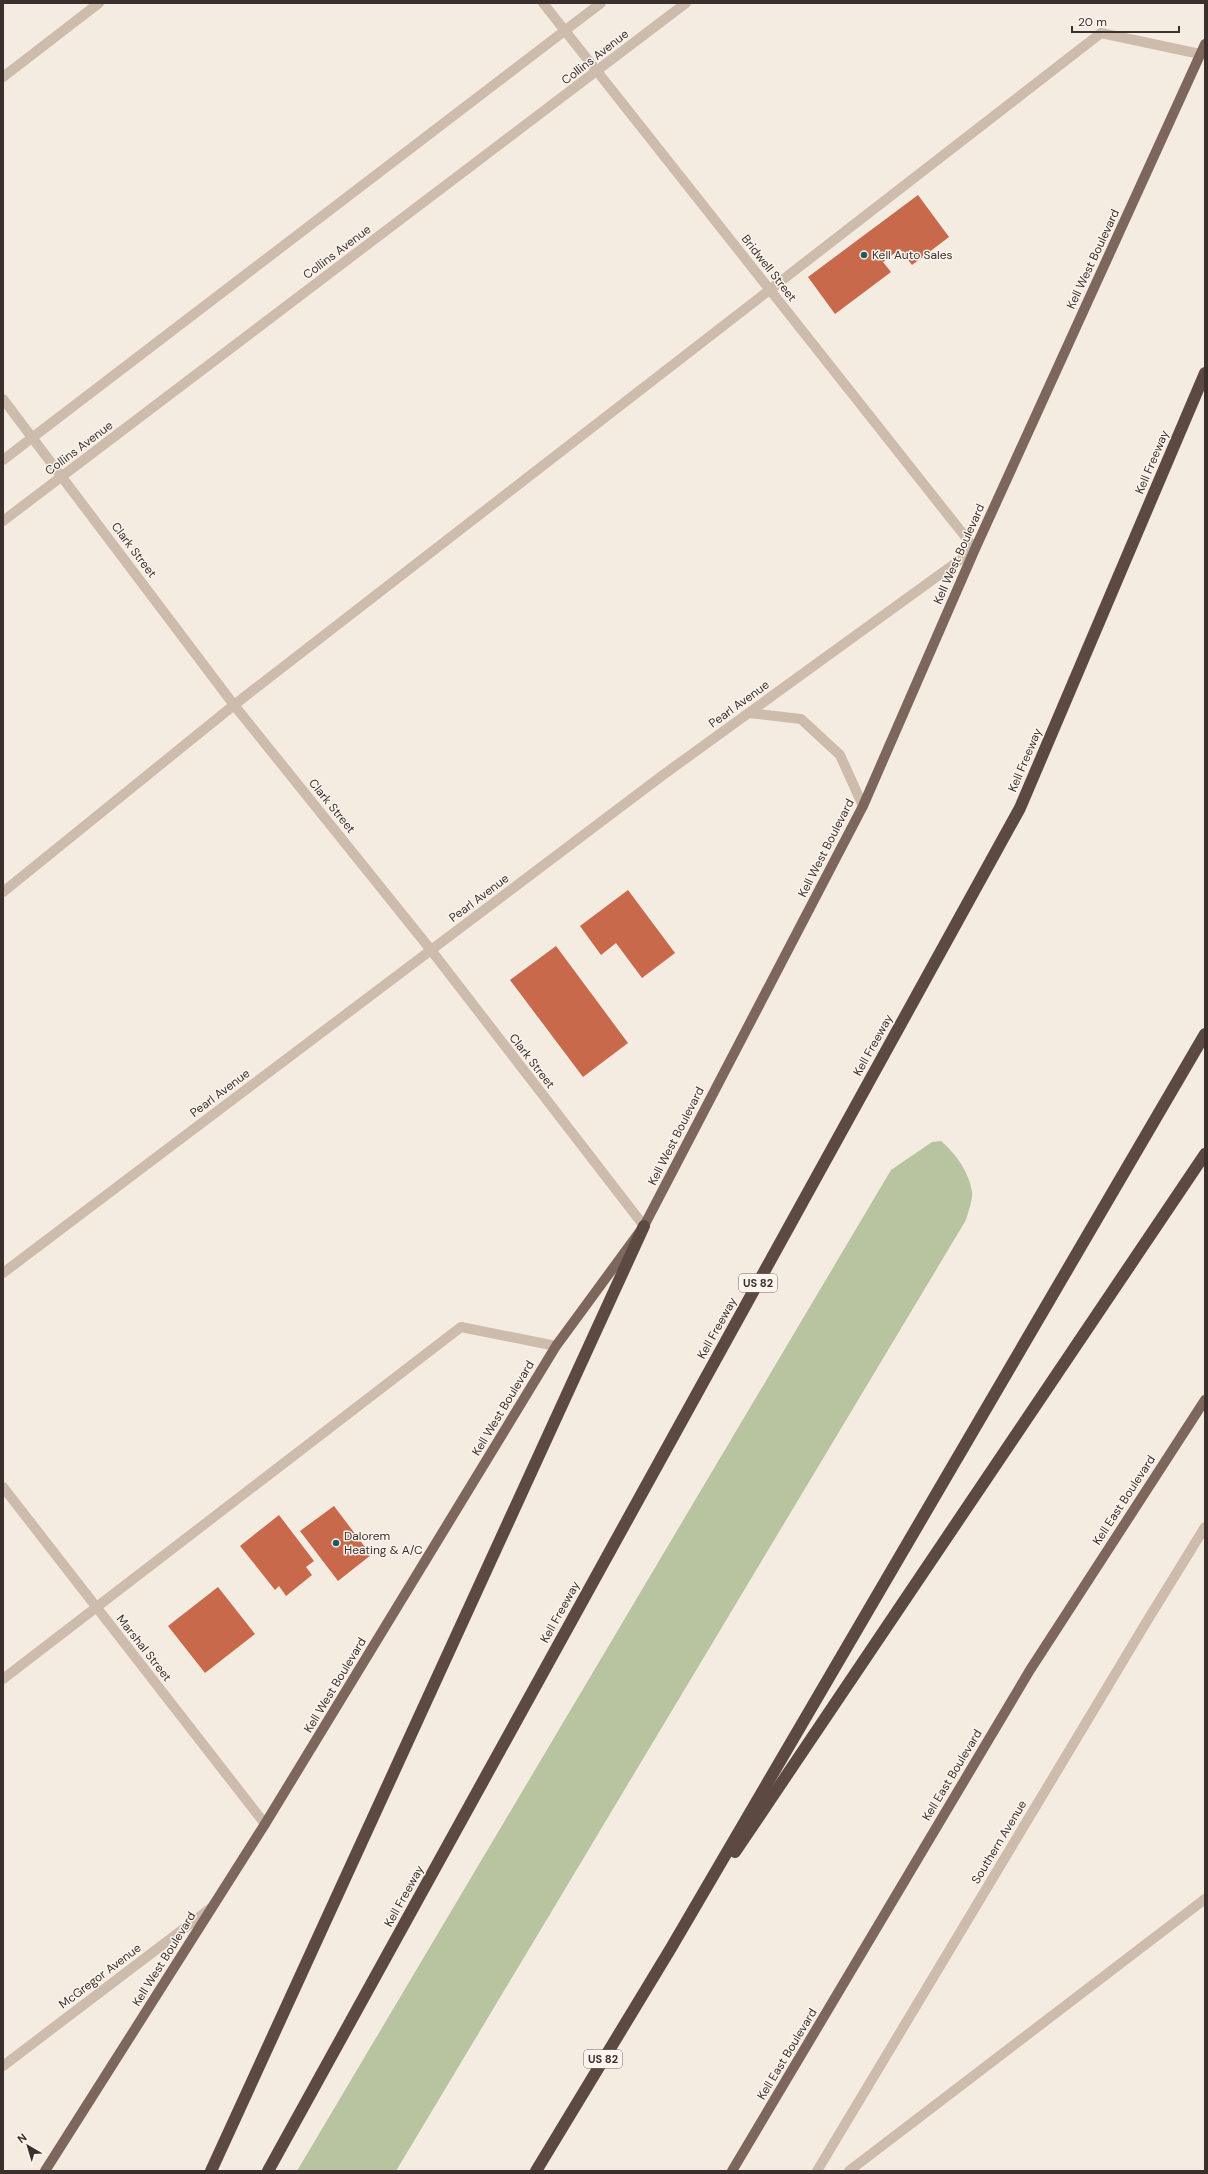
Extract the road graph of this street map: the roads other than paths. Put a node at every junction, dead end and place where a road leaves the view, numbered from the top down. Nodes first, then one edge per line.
1 (99, 3) edge
2 (543, 3) edge
3 (601, 3) edge
4 (686, 3) edge
5 (565, 31) junction
6 (1205, 44) edge
7 (1200, 54) junction
8 (597, 72) junction
9 (3, 77) edge
10 (770, 291) junction
11 (1205, 373) edge
12 (3, 399) edge
13 (33, 438) junction
14 (3, 460) edge
15 (63, 476) junction
16 (3, 521) edge
17 (974, 549) junction
18 (234, 705) junction
19 (749, 713) junction
20 (863, 806) junction
21 (3, 892) edge
22 (431, 950) junction
23 (1205, 1027) edge
24 (1205, 1034) edge
25 (1188, 1063) junction
26 (1205, 1154) edge
27 (644, 1226) junction
28 (3, 1273) edge
29 (556, 1346) junction
30 (1205, 1400) edge
31 (3, 1487) edge
32 (1205, 1527) edge
33 (96, 1606) junction
34 (3, 1679) edge
35 (265, 1824) junction
36 (1205, 1899) edge
37 (213, 1907) junction
38 (671, 1948) junction
39 (3, 2066) edge
40 (45, 2171) edge
41 (211, 2171) edge
42 (268, 2171) edge
43 (536, 2171) edge
44 (732, 2171) edge
45 (817, 2171) edge
46 (849, 2171) edge

1 - 9 street
2 - 5 street, Bridwell Street
3 - 5 street
4 - 8 street, Collins Avenue
5 - 8 street, Bridwell Street
5 - 13 street
6 - 7 main road, Kell West Boulevard
7 - 10 street
7 - 17 main road, Kell West Boulevard
8 - 10 street, Bridwell Street
8 - 15 street, Collins Avenue
10 - 17 street, Bridwell Street
10 - 18 street
11 - 42 highway, Kell Freeway / US 82
12 - 13 street, Clark Street
13 - 14 street
13 - 15 street, Clark Street
15 - 16 street, Collins Avenue
15 - 18 street, Clark Street
17 - 19 street, Pearl Avenue
17 - 20 main road, Kell West Boulevard
18 - 21 street
18 - 22 street, Clark Street
19 - 20 street
19 - 22 street, Pearl Avenue
20 - 27 main road, Kell West Boulevard
22 - 27 street, Clark Street
22 - 28 street, Pearl Avenue
23 - 25 highway
24 - 25 highway, US 82
25 - 38 highway, US 82
26 - 38 highway
27 - 29 main road, Kell West Boulevard
27 - 41 highway
29 - 33 street
29 - 35 main road, Kell West Boulevard
30 - 44 main road, Kell East Boulevard
31 - 33 street, Marshal Street
32 - 45 street, Southern Avenue
33 - 34 street
33 - 35 street, Marshal Street
35 - 37 main road, Kell West Boulevard
36 - 46 street
37 - 39 street, McGregor Avenue
37 - 40 main road, Kell West Boulevard
38 - 43 highway, US 82

